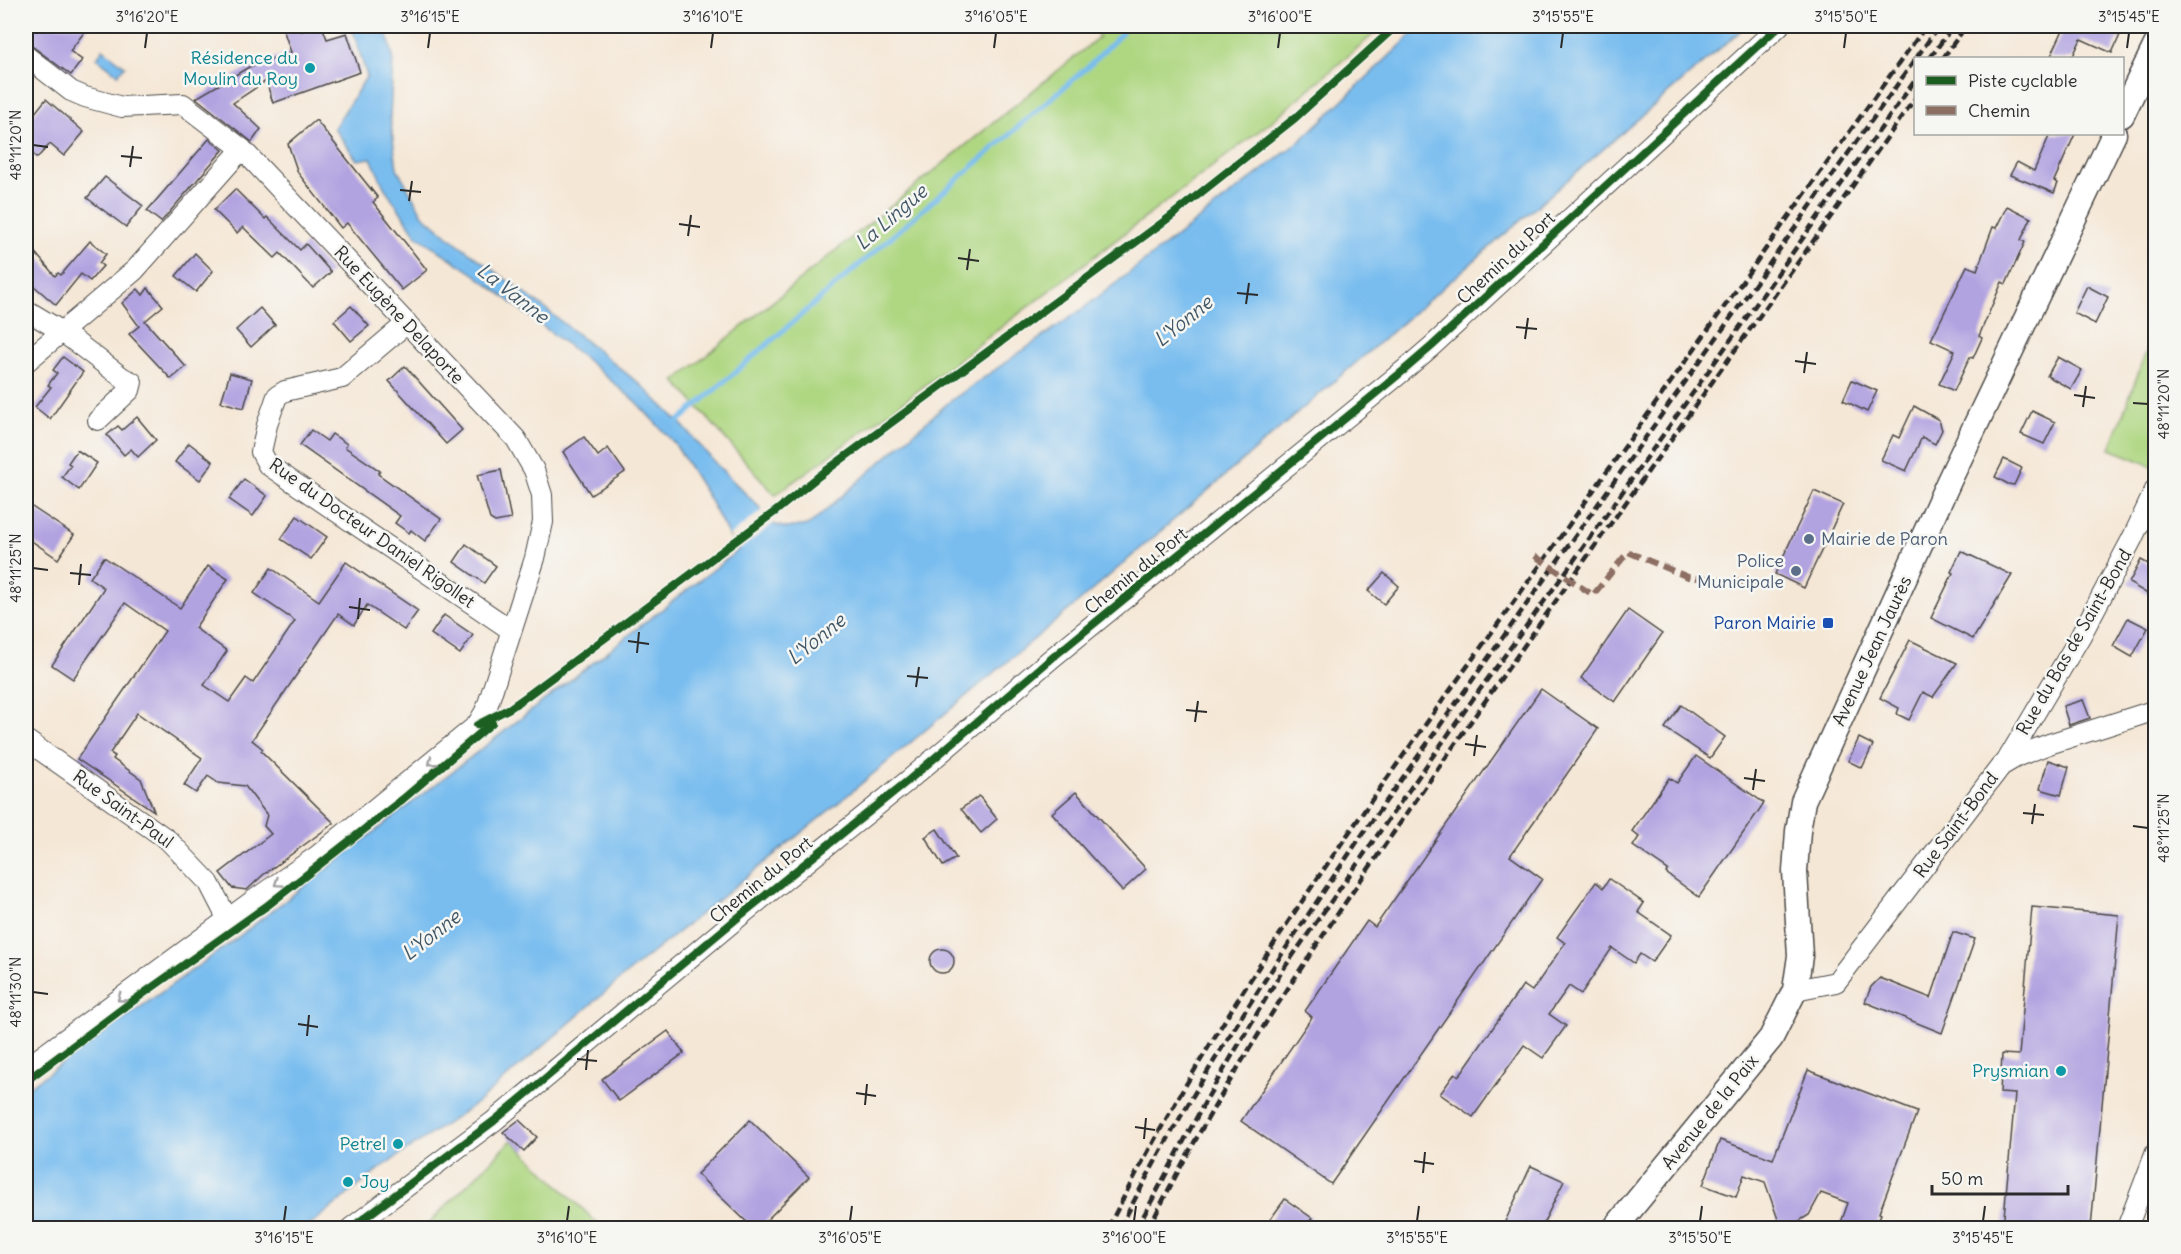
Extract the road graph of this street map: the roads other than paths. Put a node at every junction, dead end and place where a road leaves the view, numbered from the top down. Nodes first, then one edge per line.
1 (1779, 26) edge
2 (2156, 45) edge
3 (26, 56) edge
4 (2124, 112) edge
5 (2114, 135) edge
6 (242, 149) junction
7 (26, 310) edge
8 (407, 323) junction
9 (61, 331) junction
10 (26, 362) edge
11 (98, 420) dead end
12 (2156, 488) edge
13 (511, 630) junction
14 (2156, 710) edge
15 (26, 740) edge
16 (2006, 762) junction
17 (228, 921) junction
18 (1795, 990) junction
19 (26, 1068) edge
20 (2155, 1156) edge
21 (351, 1228) edge
22 (1615, 1228) edge
23 (2127, 1228) edge

1 - 21 street, Chemin du Port
2 - 4 main road
3 - 6 street, Rue Eugène Delaporte
5 - 18 main road, Avenue Jean Jaurès
6 - 8 street, Rue Eugène Delaporte
6 - 9 street
7 - 9 street
8 - 13 street, Rue Eugène Delaporte
8 - 13 street, Rue du Docteur Daniel Rigollet
9 - 10 street
9 - 11 street
12 - 16 street, Rue du Bas de Saint-Bond
13 -> 17 street, Rue Eugène Delaporte
14 - 16 street, Rue Saint-Bond
15 - 17 street, Rue Saint-Paul
16 - 18 street, Rue Saint-Bond
17 -> 19 street
18 - 22 main road, Avenue de la Paix
20 - 23 street

